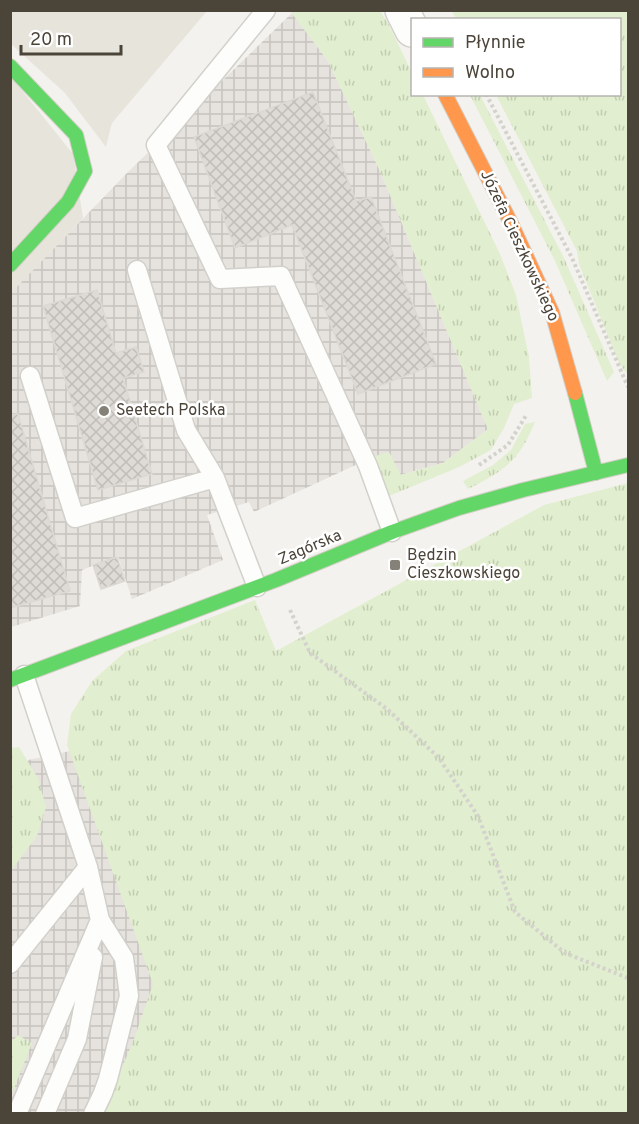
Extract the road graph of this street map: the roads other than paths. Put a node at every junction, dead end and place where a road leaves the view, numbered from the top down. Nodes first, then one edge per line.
1 (266, 10) edge
2 (402, 10) edge
3 (411, 28) edge
4 (10, 66) edge
5 (446, 96) edge
6 (10, 265) edge
7 (137, 270) dead end
8 (30, 376) dead end
9 (628, 465) edge
10 (596, 473) junction
11 (215, 478) junction
12 (392, 532) junction
13 (257, 587) junction
14 (17, 677) edge
15 (88, 867) junction
16 (100, 920) junction
17 (10, 964) edge
18 (17, 1113) edge
19 (45, 1113) edge
20 (93, 1113) edge

1 - 12 lane
2 - 3 street
4 - 6 street
5 - 10 street, Józefa Cieszkowskiego
7 - 11 lane
8 - 11 lane
9 - 10 street, Zagórska
10 - 12 street, Zagórska
11 - 13 lane
12 - 13 street, Zagórska
13 - 14 street, Zagórska
14 - 15 lane
15 - 16 lane
15 - 17 lane
16 - 18 lane
16 - 19 lane
16 - 20 lane

